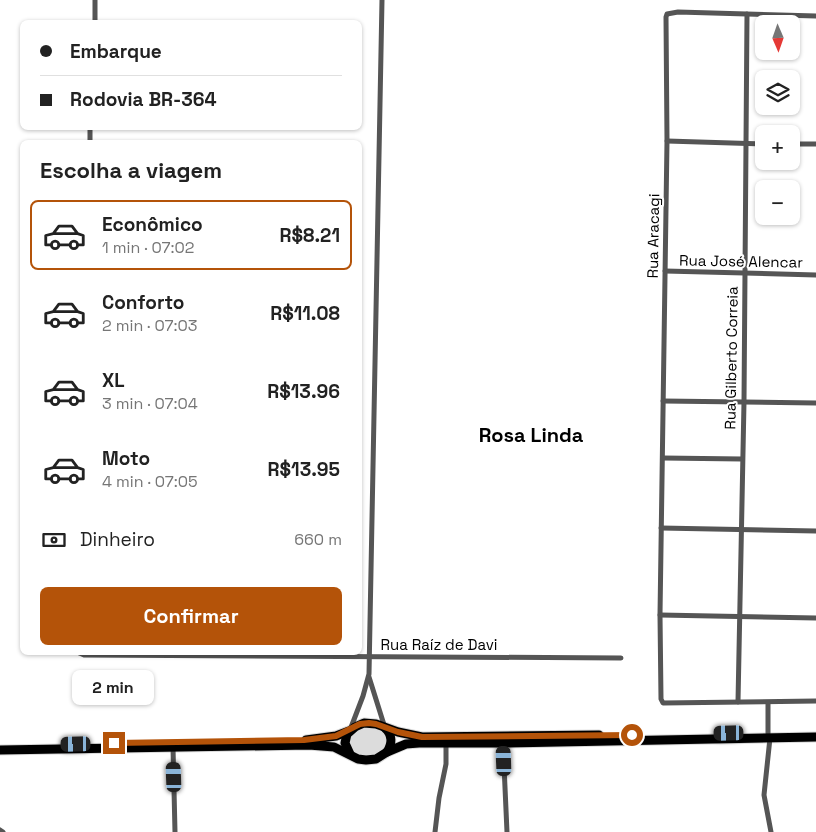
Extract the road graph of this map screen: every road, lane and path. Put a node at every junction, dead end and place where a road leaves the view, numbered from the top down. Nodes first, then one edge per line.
1 (95, 0) edge
2 (382, 0) edge
3 (747, 14) junction
4 (816, 16) edge
5 (95, 20) edge
6 (667, 141) junction
7 (745, 144) junction
8 (755, 144) edge
9 (800, 144) edge
10 (816, 144) edge
11 (665, 272) junction
12 (744, 273) junction
13 (816, 275) edge
14 (663, 401) junction
15 (744, 402) junction
16 (816, 404) edge
17 (663, 458) junction
18 (742, 460) junction
19 (661, 528) junction
20 (741, 529) junction
21 (816, 531) edge
22 (660, 615) junction
23 (740, 617) junction
24 (816, 618) edge
25 (82, 655) edge
26 (369, 656) junction
27 (621, 658) dead end
28 (369, 674) junction
29 (816, 701) edge
30 (738, 702) junction
31 (768, 703) junction
32 (386, 728) junction
33 (350, 731) junction
34 (816, 732) edge
35 (769, 735) junction
36 (816, 737) edge
37 (446, 743) junction
38 (503, 744) junction
39 (0, 745) edge
40 (173, 747) junction
41 (0, 750) edge
42 (387, 752) junction
43 (350, 754) junction
44 (175, 832) edge
45 (435, 832) edge
46 (507, 832) edge
47 (771, 832) edge

1 - 5 street
2 - 26 street
3 - 4 street
3 - 6 street, Rua Aracagi
3 - 7 street, Rua Gilberto Correia
6 - 7 street
6 - 11 street, Rua Aracagi
7 - 8 street
7 - 12 street, Rua Gilberto Correia
9 - 10 street
11 - 12 street, Rua José Alencar
11 - 14 street, Rua Aracagi
12 - 13 street, Rua José Alencar
12 - 15 street, Rua Gilberto Correia
14 - 15 street
14 - 17 street, Rua Aracagi
15 - 16 street
15 - 18 street, Rua Gilberto Correia
17 - 18 street
17 - 19 street, Rua Aracagi
18 - 20 street, Rua Gilberto Correia
19 - 20 street
19 - 22 street, Rua Aracagi
20 - 21 street
20 - 23 street, Rua Gilberto Correia
22 - 23 street
22 - 30 street, Rua Aracagi
23 - 24 street
23 - 30 street, Rua Gilberto Correia
25 - 26 street, Rua Raíz de Davi
26 - 27 street, Rua Raíz de Davi
26 - 28 street
28 - 32 street
28 - 33 street
29 - 31 street
30 - 31 street
31 - 35 street
32 - 33 highway
32 - 35 highway
32 - 42 highway
33 - 39 highway
33 - 43 highway
34 - 35 highway
35 - 36 highway
35 - 38 highway
35 - 47 street
37 - 38 highway
37 - 42 highway
37 - 45 street
38 - 46 street
40 - 41 highway
40 - 43 highway
40 - 44 street
42 - 43 highway

